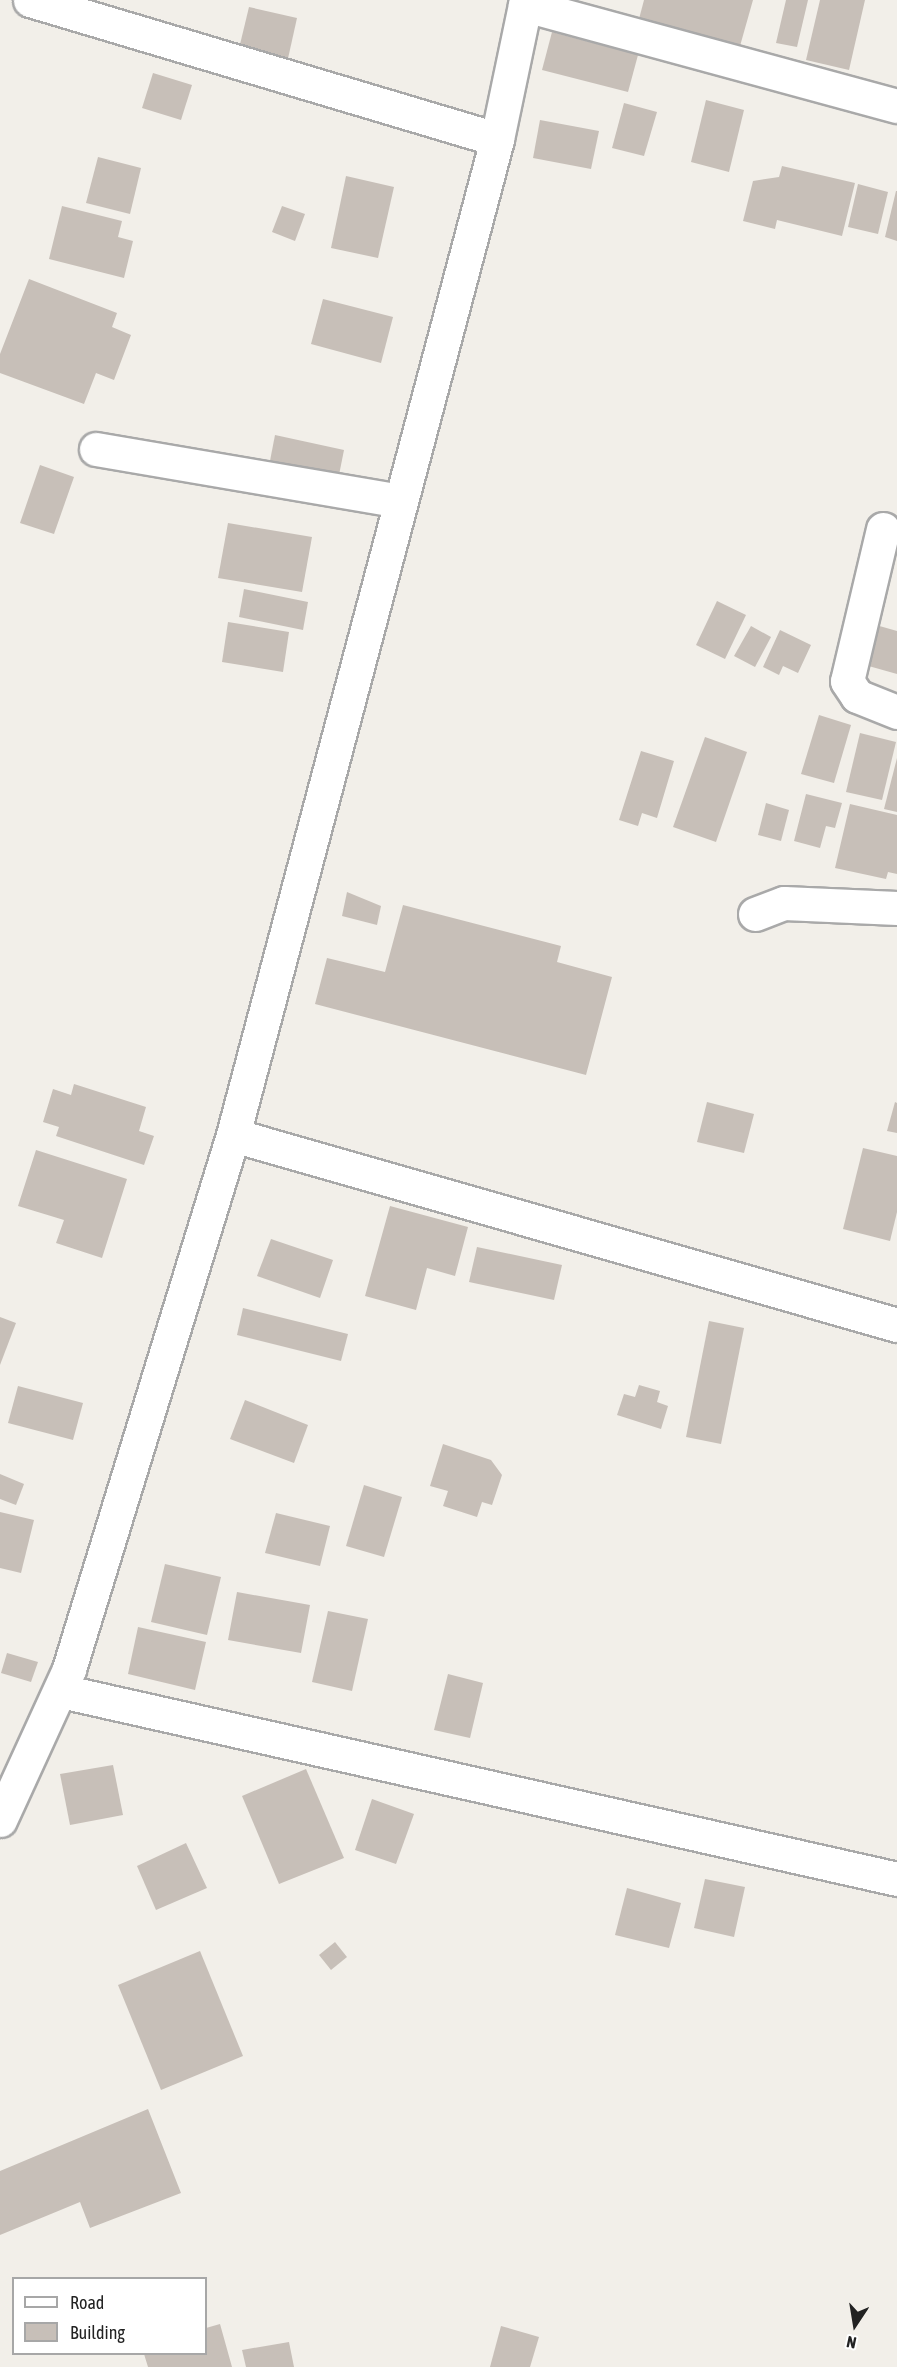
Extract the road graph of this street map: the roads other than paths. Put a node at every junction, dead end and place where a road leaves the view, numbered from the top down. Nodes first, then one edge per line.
1 (30, 0) edge
2 (525, 2) edge
3 (897, 106) edge
4 (497, 139) junction
5 (96, 449) dead end
6 (401, 501) junction
7 (884, 529) dead end
8 (897, 712) edge
9 (897, 908) edge
10 (755, 914) dead end
11 (233, 1135) junction
12 (897, 1325) edge
13 (61, 1691) junction
14 (0, 1820) edge
15 (897, 1879) edge

1 - 4 street
2 - 3 street
2 - 4 street
4 - 6 street
5 - 6 street
6 - 11 street
7 - 8 street
9 - 10 street
11 - 12 street
11 - 13 street
13 - 14 street
13 - 15 street

